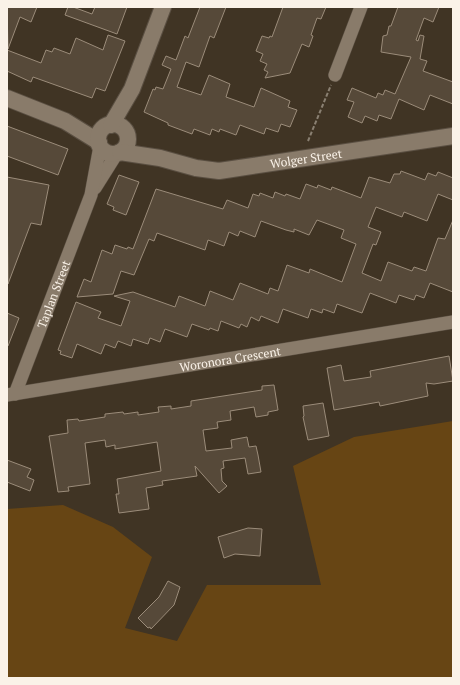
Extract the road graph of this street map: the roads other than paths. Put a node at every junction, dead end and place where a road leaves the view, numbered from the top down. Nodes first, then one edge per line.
1 (163, 7) edge
2 (361, 7) edge
3 (335, 75) road end
4 (7, 98) edge
5 (65, 121) junction
6 (118, 129) junction
7 (453, 136) edge
8 (100, 144) junction
9 (118, 153) junction
10 (160, 158) junction
11 (91, 195) junction
12 (453, 322) edge
13 (11, 395) edge

1 - 6 street
2 - 3 street
4 - 5 street, Wolger Street
5 - 6 street, Wolger Street
5 - 8 street, Wolger Street
6 - 8 street
6 - 9 street
6 - 10 street, Wolger Street
7 - 10 street, Wolger Street
8 - 9 street
8 - 11 street, Taplan Street
9 - 10 street, Wolger Street
9 - 11 street, Taplan Street
11 - 13 street, Taplan Street
12 - 13 street, Woronora Crescent

